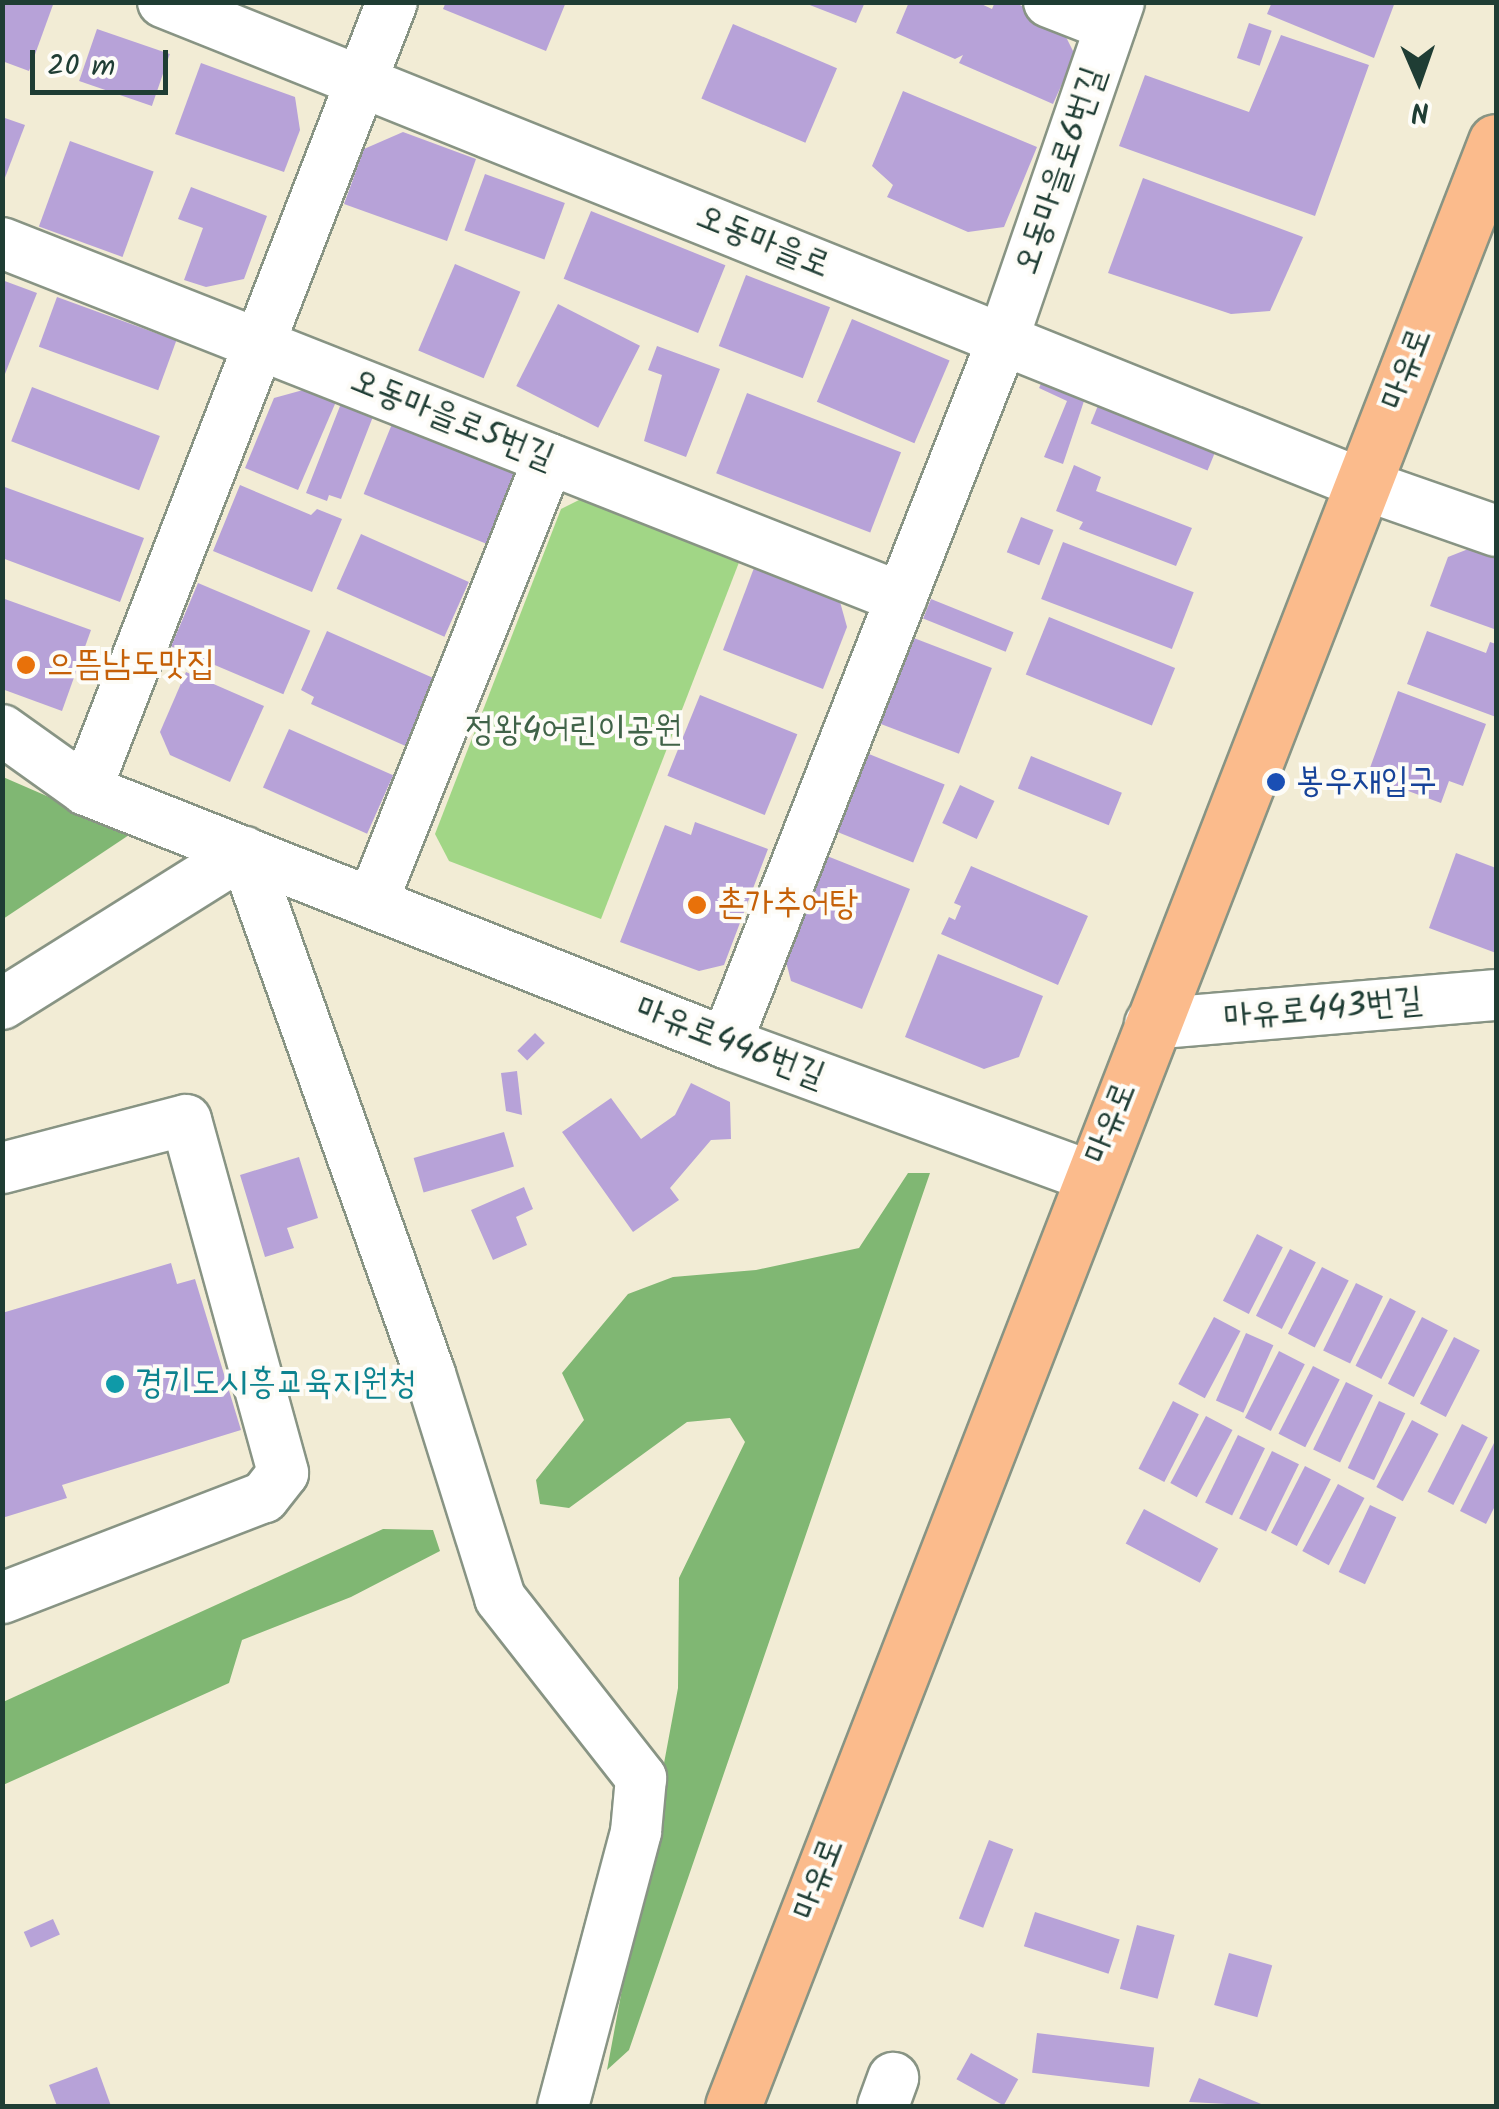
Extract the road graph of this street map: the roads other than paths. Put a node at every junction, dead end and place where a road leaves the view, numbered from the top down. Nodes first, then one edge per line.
1 (162, 2) edge
2 (392, 2) edge
3 (1049, 2) edge
4 (1115, 14) edge
5 (362, 81) junction
6 (1496, 142) edge
7 (2, 243) edge
8 (1003, 339) junction
9 (260, 344) junction
10 (549, 458) junction
11 (1362, 484) junction
12 (1496, 532) edge
13 (902, 598) junction
14 (2, 730) edge
15 (86, 790) junction
16 (244, 852) junction
17 (372, 903) junction
18 (1496, 996) edge
19 (2, 1004) edge
20 (1150, 1024) junction
21 (726, 1043) junction
22 (2, 1168) edge
23 (1090, 1176) junction
24 (2, 1598) edge
25 (562, 2106) edge
26 (733, 2106) edge

1 - 5 street, 오동마을로
2 - 5 street
3 - 4 street
4 - 8 street, 오동마을로6번길
5 - 8 street, 오동마을로
5 - 9 street
6 - 11 main road, 마유로
7 - 9 street, 오동마을로5번길
8 - 11 street, 오동마을로
8 - 13 street
9 - 10 street, 오동마을로5번길
9 - 15 street
10 - 13 street, 오동마을로5번길
10 - 17 street
11 - 12 street, 오동마을로
11 - 20 main road, 마유로
13 - 21 street
14 - 15 street, 마유로446번길
15 - 16 street, 마유로446번길
16 - 17 street, 마유로446번길
16 - 19 street
16 - 25 street
17 - 21 street, 마유로446번길
18 - 20 street, 마유로443번길
20 - 23 main road, 마유로
21 - 23 street, 마유로446번길
22 - 24 street
23 - 26 main road, 마유로

